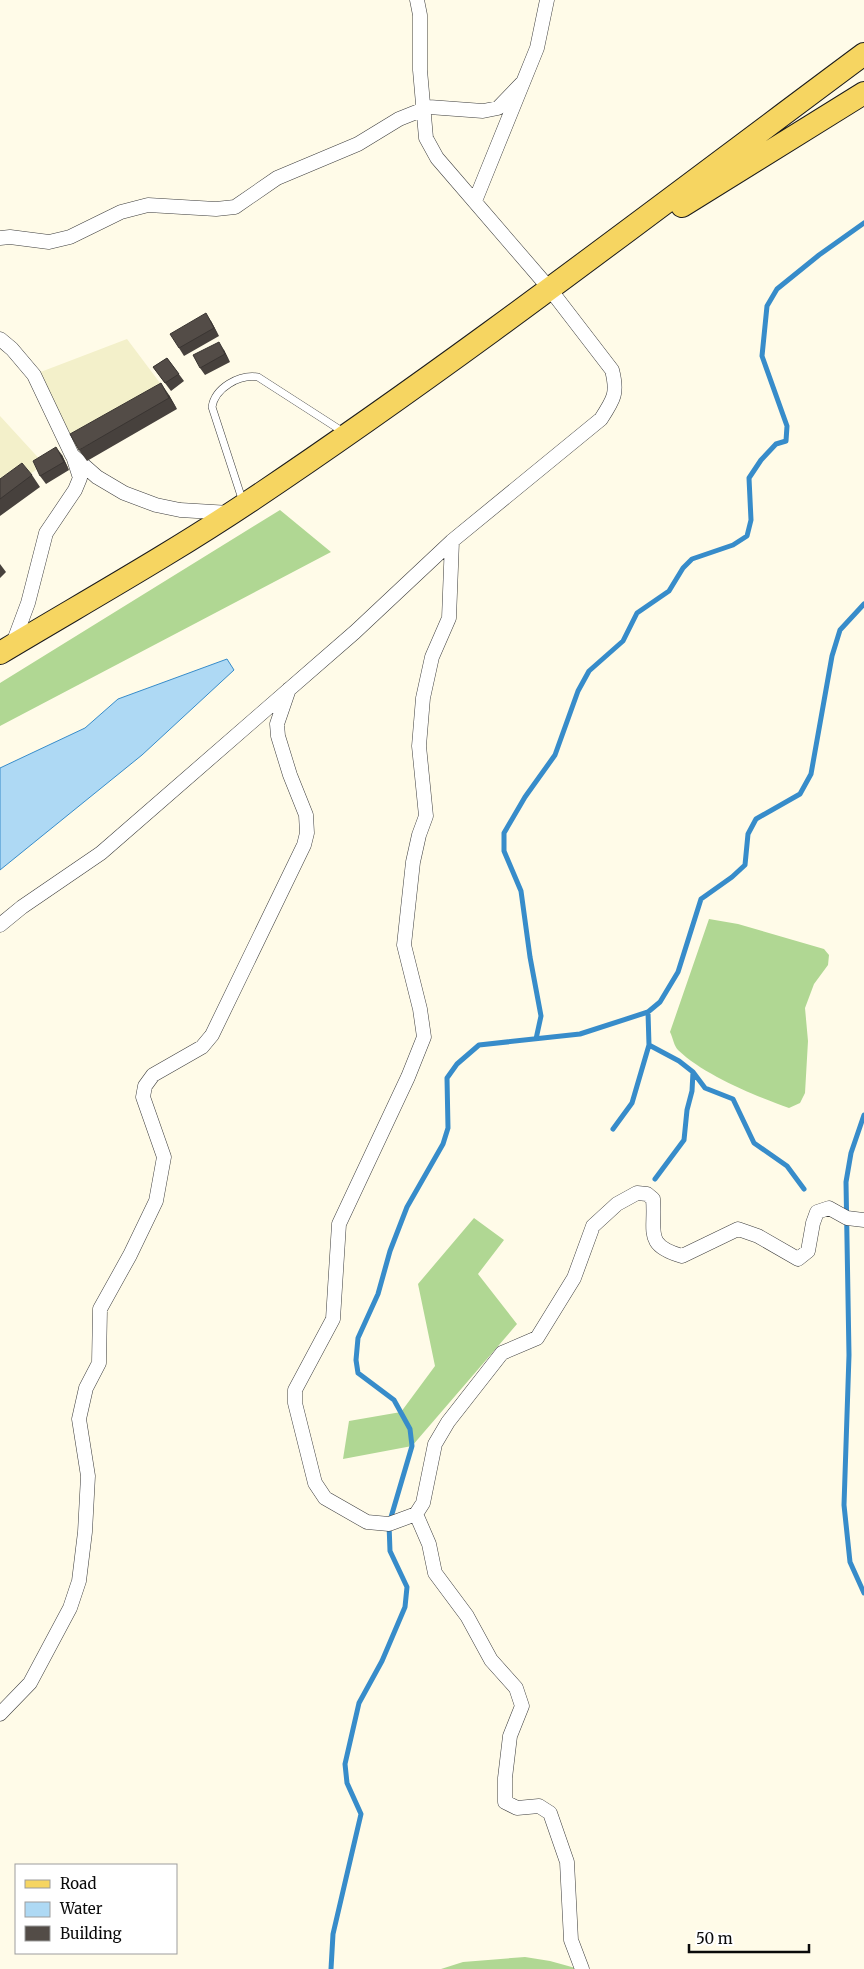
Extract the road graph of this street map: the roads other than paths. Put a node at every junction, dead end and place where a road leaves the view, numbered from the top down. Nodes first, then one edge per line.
1 (417, 0) edge
2 (547, 0) edge
3 (864, 54) edge
4 (523, 82) junction
5 (864, 93) edge
6 (424, 109) junction
7 (475, 201) junction
8 (0, 238) edge
9 (549, 288) junction
10 (0, 339) edge
11 (347, 434) junction
12 (72, 455) junction
13 (237, 509) junction
14 (452, 541) junction
15 (6, 649) edge
16 (290, 689) junction
17 (0, 925) edge
18 (864, 1220) edge
19 (416, 1514) junction
20 (0, 1714) edge
21 (582, 1969) edge

1 - 6 street
2 - 4 street
3 - 9 main road
4 - 6 street
4 - 7 street
5 - 9 main road
6 - 7 street
6 - 8 street
7 - 9 street
9 - 11 main road
9 - 14 street
10 - 12 street
11 - 13 main road
11 - 13 lane
12 - 13 street
12 - 15 street
13 - 15 main road
14 - 16 street
14 - 19 street
16 - 17 street
16 - 20 street
18 - 19 street
19 - 21 street

